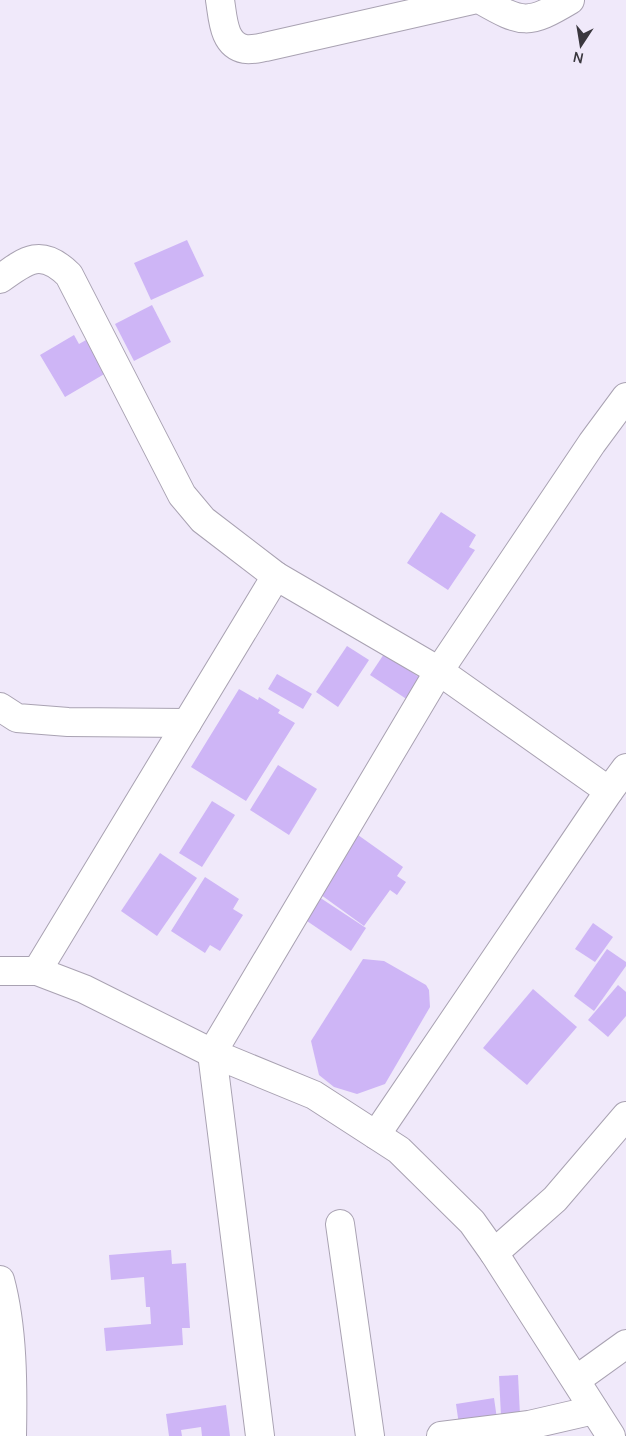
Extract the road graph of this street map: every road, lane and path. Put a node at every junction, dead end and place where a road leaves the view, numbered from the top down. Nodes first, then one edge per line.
1 (220, 0) edge
2 (472, 0) edge
3 (481, 0) edge
4 (570, 0) edge
5 (0, 279) edge
6 (626, 397) edge
7 (276, 576) junction
8 (439, 671) junction
9 (0, 707) edge
10 (187, 723) junction
11 (626, 768) edge
12 (609, 791) junction
13 (0, 971) edge
14 (37, 971) junction
15 (212, 1054) junction
16 (626, 1116) edge
17 (376, 1135) junction
18 (340, 1224) dead end
19 (494, 1253) junction
20 (0, 1280) edge
21 (626, 1344) edge
22 (576, 1380) junction
23 (594, 1410) junction
24 (529, 1431) edge
25 (12, 1436) edge
26 (260, 1436) edge
27 (370, 1436) edge
28 (441, 1436) edge
29 (611, 1436) edge

1 - 2 street
3 - 4 street
5 - 7 street
6 - 8 street
7 - 8 street
7 - 10 street
8 - 12 street
8 - 15 street
9 - 10 street
10 - 14 street
11 - 12 street
12 - 17 street
13 - 14 street
14 - 15 street
15 - 17 street
15 - 26 street
16 - 19 street
17 - 19 street
18 - 27 street
19 - 22 street
20 - 25 street
21 - 22 street
22 - 23 street
23 - 24 street
23 - 29 street
24 - 28 street

